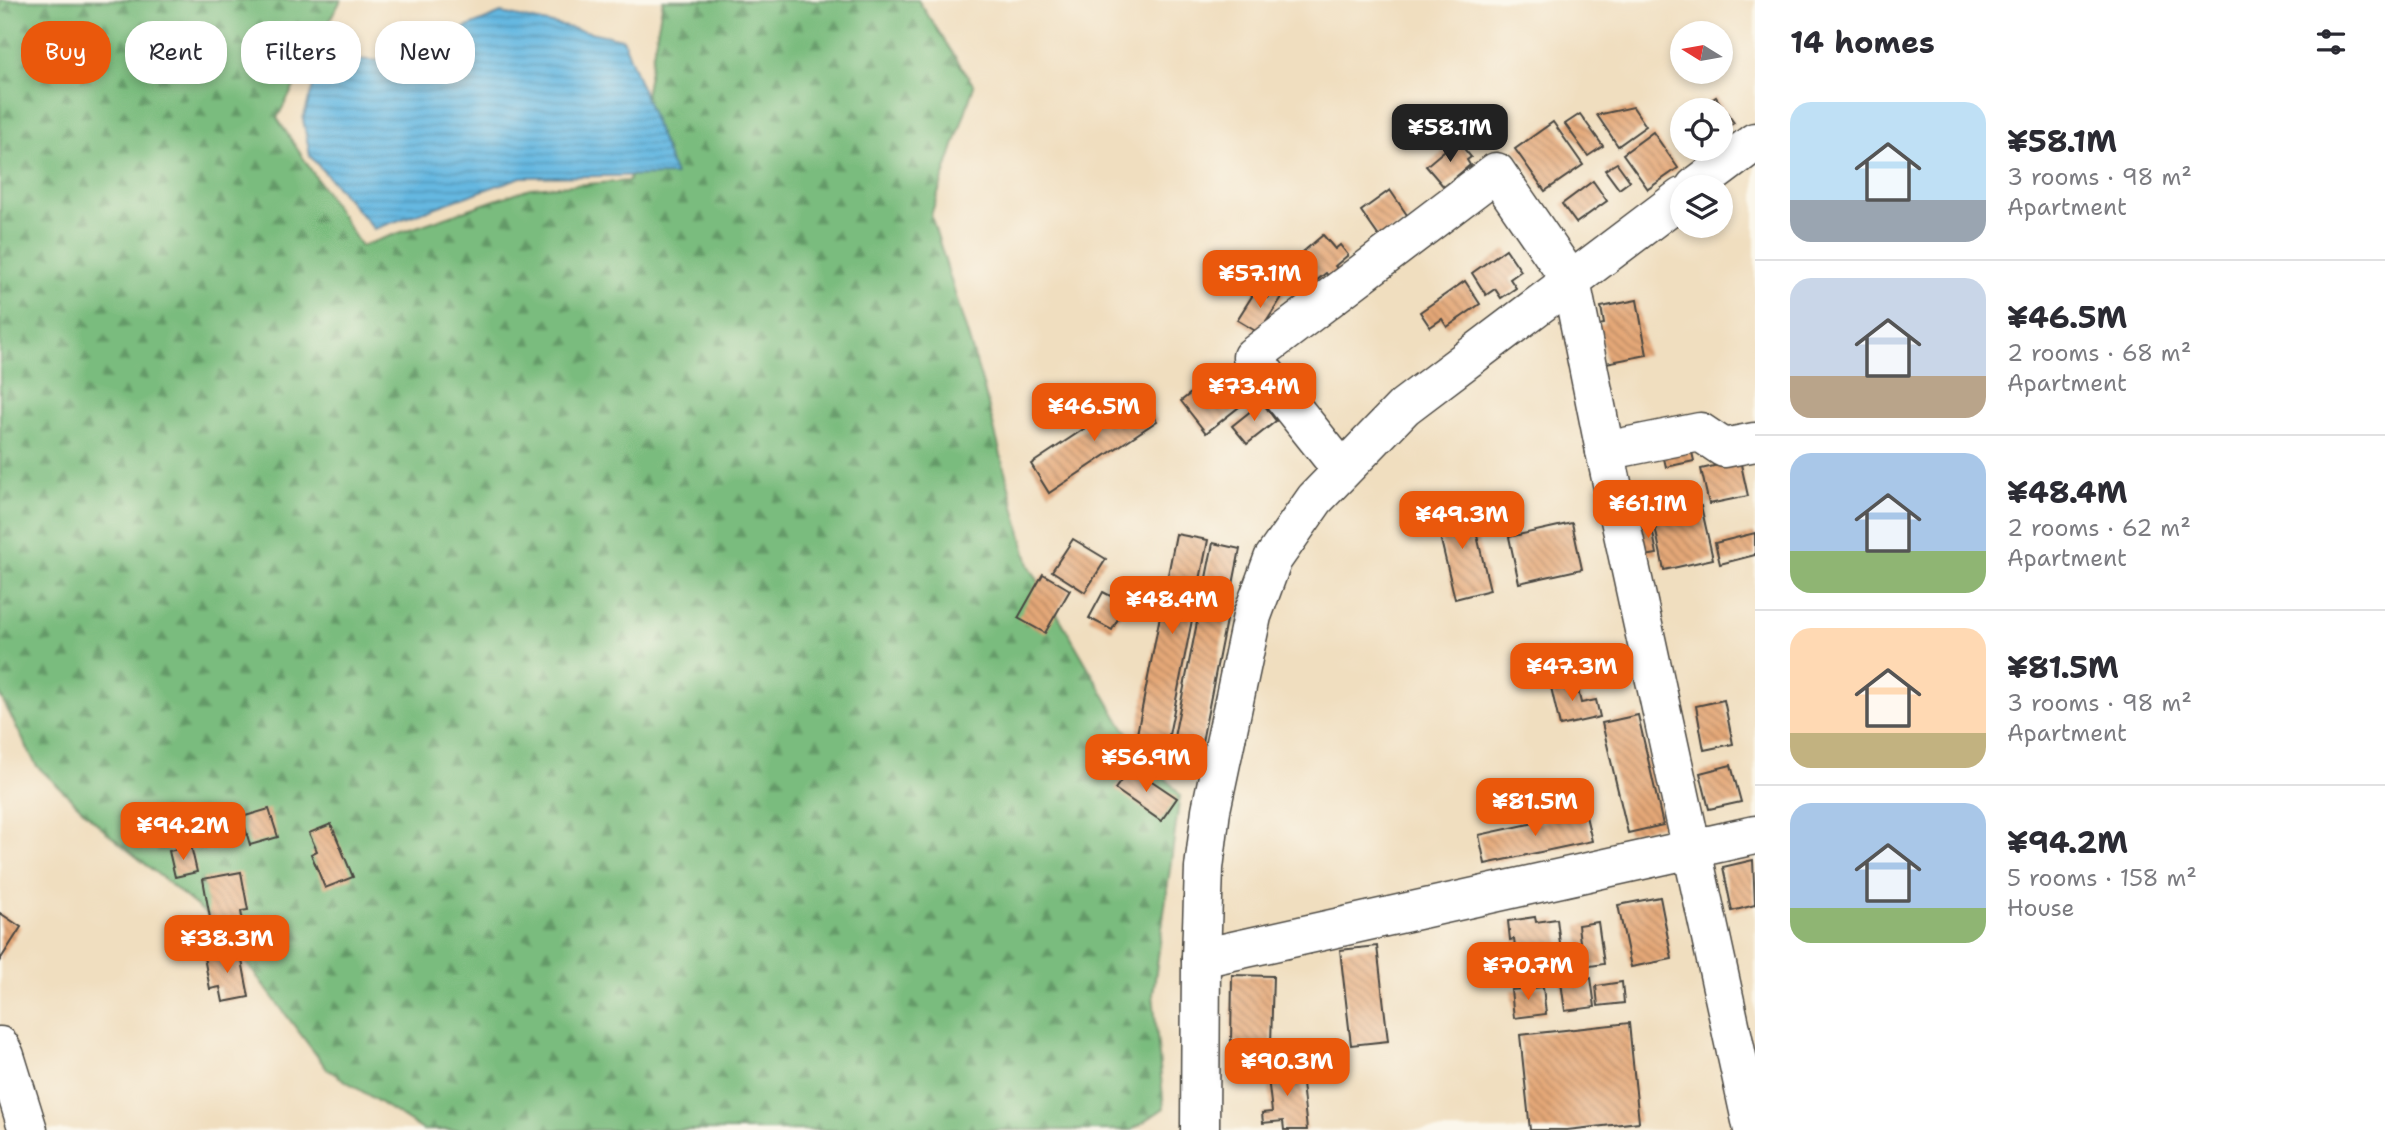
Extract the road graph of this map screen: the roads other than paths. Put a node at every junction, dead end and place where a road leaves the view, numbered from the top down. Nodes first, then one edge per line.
1 (1755, 142) edge
2 (1711, 175) edge
3 (1670, 206) edge
4 (1570, 281) junction
5 (1755, 442) edge
6 (1605, 451) junction
7 (1342, 470) junction
8 (1755, 835) edge
9 (1692, 848) junction
10 (1201, 958) junction
11 (0, 1046) edge
12 (28, 1130) edge
13 (1200, 1130) edge
14 (1753, 1130) edge

1 - 2 street
3 - 4 street
4 - 6 street
4 - 7 street
4 - 7 street
5 - 6 street
6 - 9 street
7 - 10 street
8 - 9 street
9 - 10 street
9 - 14 street
10 - 13 street
11 - 12 street

